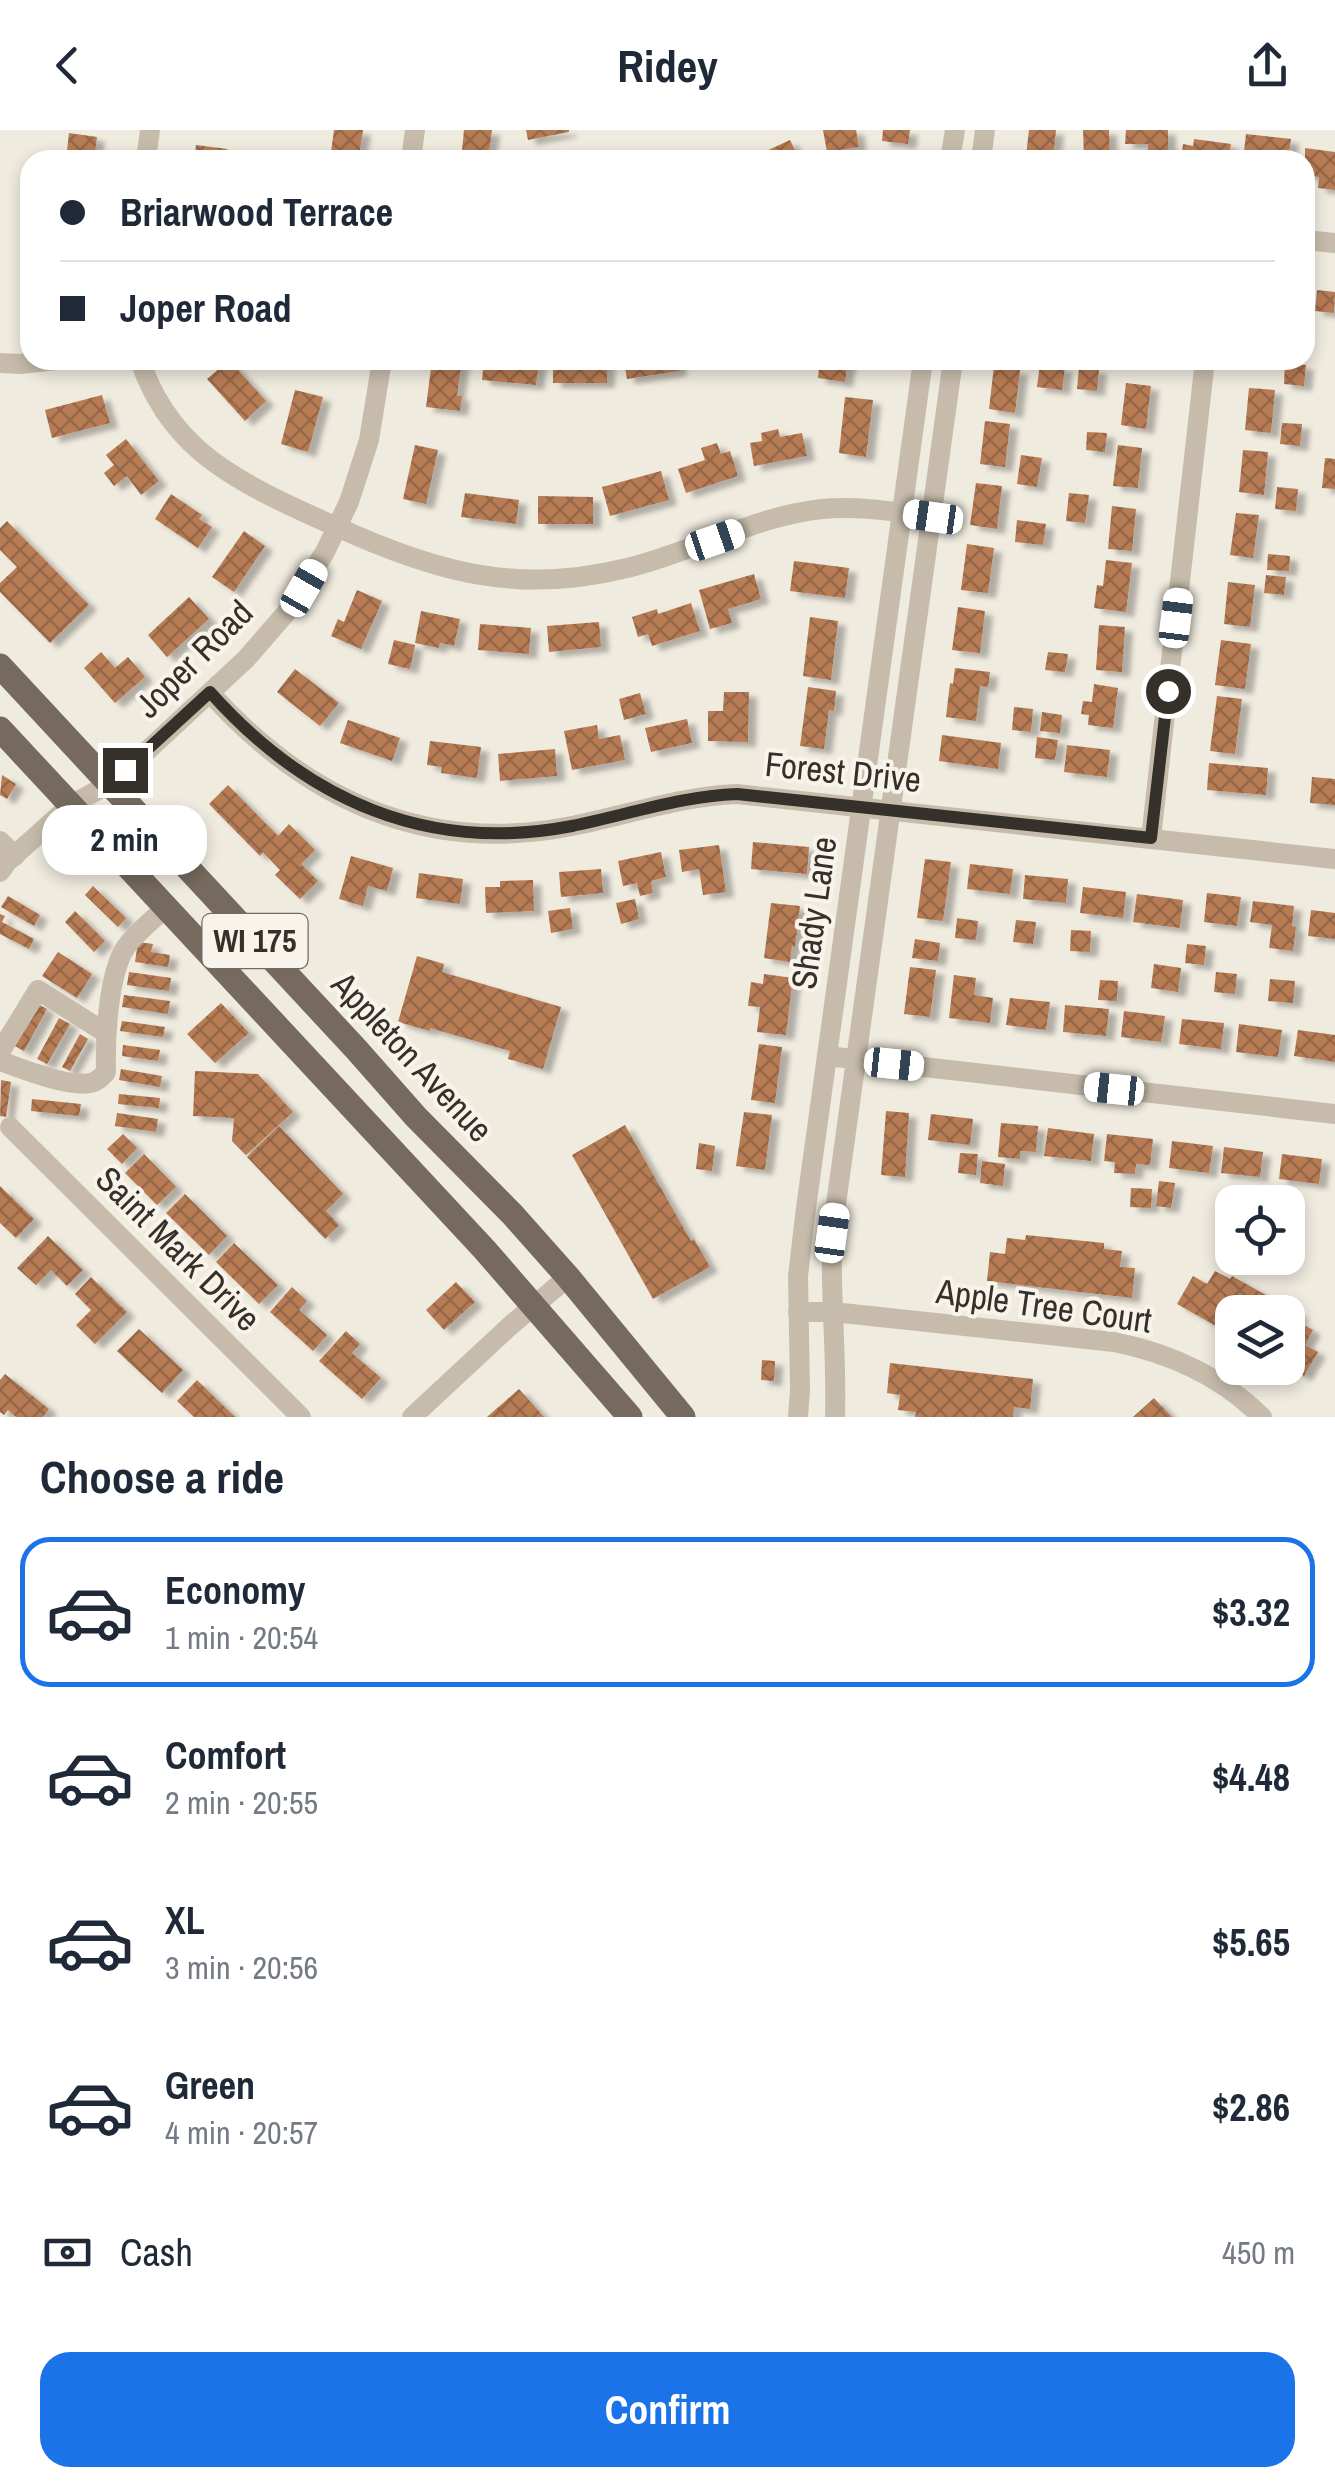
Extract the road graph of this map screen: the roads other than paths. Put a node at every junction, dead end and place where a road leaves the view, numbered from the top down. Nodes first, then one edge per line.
1 (144, 370) edge
2 (380, 370) edge
3 (922, 370) edge
4 (952, 370) edge
5 (1204, 370) edge
6 (902, 513) junction
7 (933, 517) junction
8 (336, 528) junction
9 (0, 666) edge
10 (210, 692) junction
11 (0, 729) edge
12 (109, 784) junction
13 (71, 805) junction
14 (862, 806) junction
15 (892, 810) junction
16 (1151, 838) junction
17 (8, 848) edge
18 (1335, 859) edge
19 (0, 872) edge
20 (166, 908) junction
21 (322, 1012) junction
22 (106, 1033) junction
23 (290, 1041) junction
24 (0, 1052) edge
25 (827, 1056) junction
26 (0, 1060) edge
27 (857, 1060) junction
28 (1335, 1114) edge
29 (10, 1127) dead end
30 (568, 1277) junction
31 (535, 1305) junction
32 (798, 1312) junction
33 (833, 1312) junction
34 (301, 1417) edge
35 (412, 1417) edge
36 (630, 1417) edge
37 (683, 1417) edge
38 (798, 1417) edge
39 (835, 1417) edge
40 (1262, 1417) edge

1 - 8 street
2 - 8 street, Joper Road
3 - 6 street, Shady Lane
4 - 7 street, Shady Lane
5 - 16 street
6 - 7 street
6 - 8 street
6 - 14 street, Shady Lane
7 - 15 street, Shady Lane
8 - 10 street, Joper Road
9 - 12 main road, Appleton Avenue / WI 175
10 - 12 street, Joper Road
10 - 14 street, Forest Drive
11 - 13 main road, WI 175
12 - 13 street, Joper Road
12 - 21 main road, Appleton Avenue / WI 175
13 - 17 street, Joper Road
13 - 20 main road, WI 175
14 - 15 street, Forest Drive
14 - 25 street, Shady Lane
15 - 16 street, Forest Drive
15 - 27 street, Shady Lane
16 - 18 street, Forest Drive
17 - 19 street, Joper Road
20 - 22 street
20 - 23 main road, WI 175
21 - 23 main road
21 - 30 main road, Appleton Avenue / WI 175
22 - 24 street
22 - 26 street
23 - 31 main road, WI 175
25 - 27 street
25 - 32 street, Shady Lane
27 - 28 street
27 - 33 street, Shady Lane
29 - 34 street, Saint Mark Drive
30 - 31 street
30 - 37 main road, Appleton Avenue / WI 175
31 - 35 street
31 - 36 main road, WI 175
32 - 33 street, Apple Tree Court
32 - 38 street, Shady Lane
33 - 39 street, Shady Lane
33 - 40 street, Apple Tree Court

